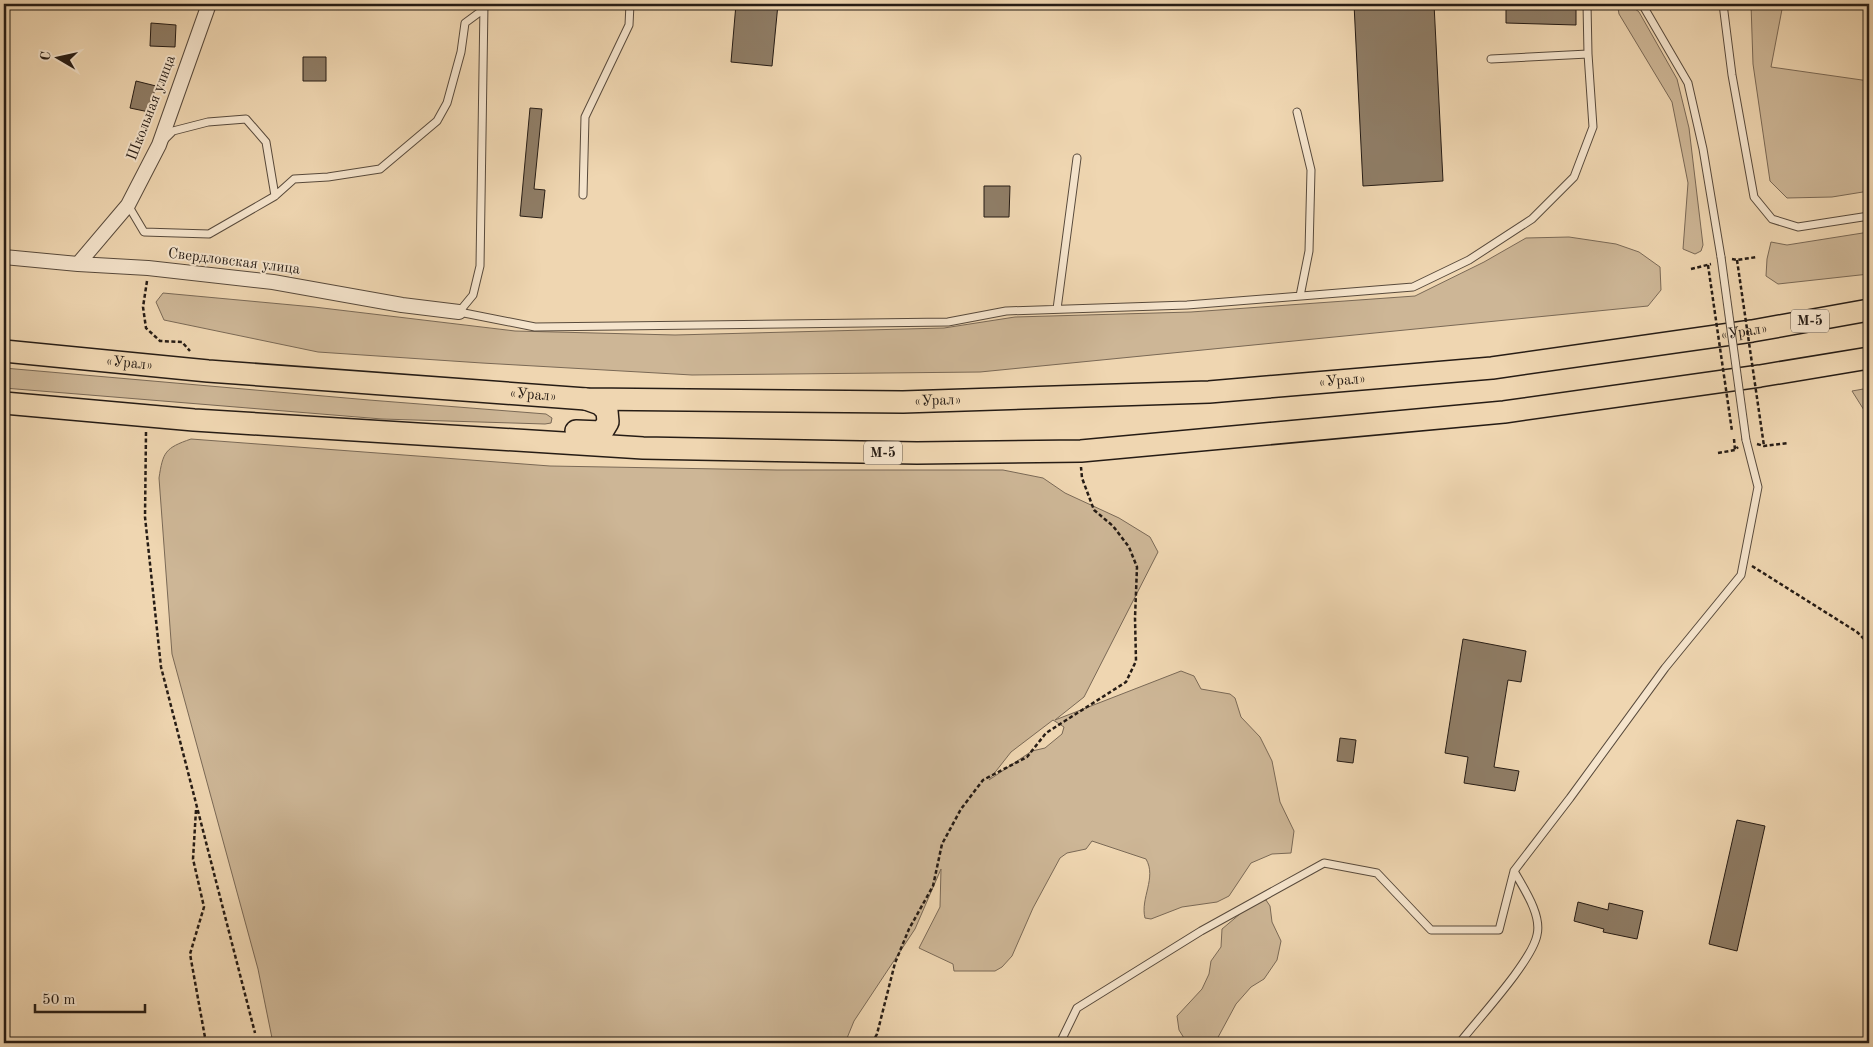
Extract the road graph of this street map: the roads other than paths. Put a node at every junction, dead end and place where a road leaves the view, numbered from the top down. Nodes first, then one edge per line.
1 (209, 4) edge
2 (630, 4) edge
3 (1587, 4) edge
4 (1642, 4) edge
5 (1723, 4) edge
6 (484, 6) edge
7 (1588, 54) junction
8 (1491, 59) dead end
9 (1297, 112) dead end
10 (159, 145) junction
11 (1077, 158) dead end
12 (583, 194) dead end
13 (275, 196) junction
14 (128, 205) junction
15 (1869, 216) edge
16 (4, 257) edge
17 (78, 264) junction
18 (1300, 296) junction
19 (1057, 309) junction
20 (1869, 310) edge
21 (459, 312) junction
22 (4, 351) edge
23 (1869, 358) edge
24 (586, 399) junction
25 (4, 403) edge
26 (515, 440) junction
27 (1514, 871) junction
28 (1060, 1043) edge
29 (1456, 1043) edge

1 - 10 street, Школьная улица
2 - 12 lane
3 - 7 lane
4 - 27 lane, bridge
5 - 15 lane
6 - 13 lane
6 - 21 lane
7 - 8 lane
7 - 18 lane
9 - 18 lane
10 - 13 lane
10 - 14 street, Школьная улица
11 - 19 lane
13 - 14 lane
14 - 17 street, Школьная улица
16 - 17 street, Свердловская улица
17 - 21 street, Свердловская улица
18 - 19 lane
19 - 21 lane
20 - 24 main road, «Урал» / М-5
22 - 24 main road, «Урал» / М-5
23 - 26 main road, М-5
24 - 26 main road
25 - 26 main road, М-5
27 - 28 lane
27 - 29 lane

